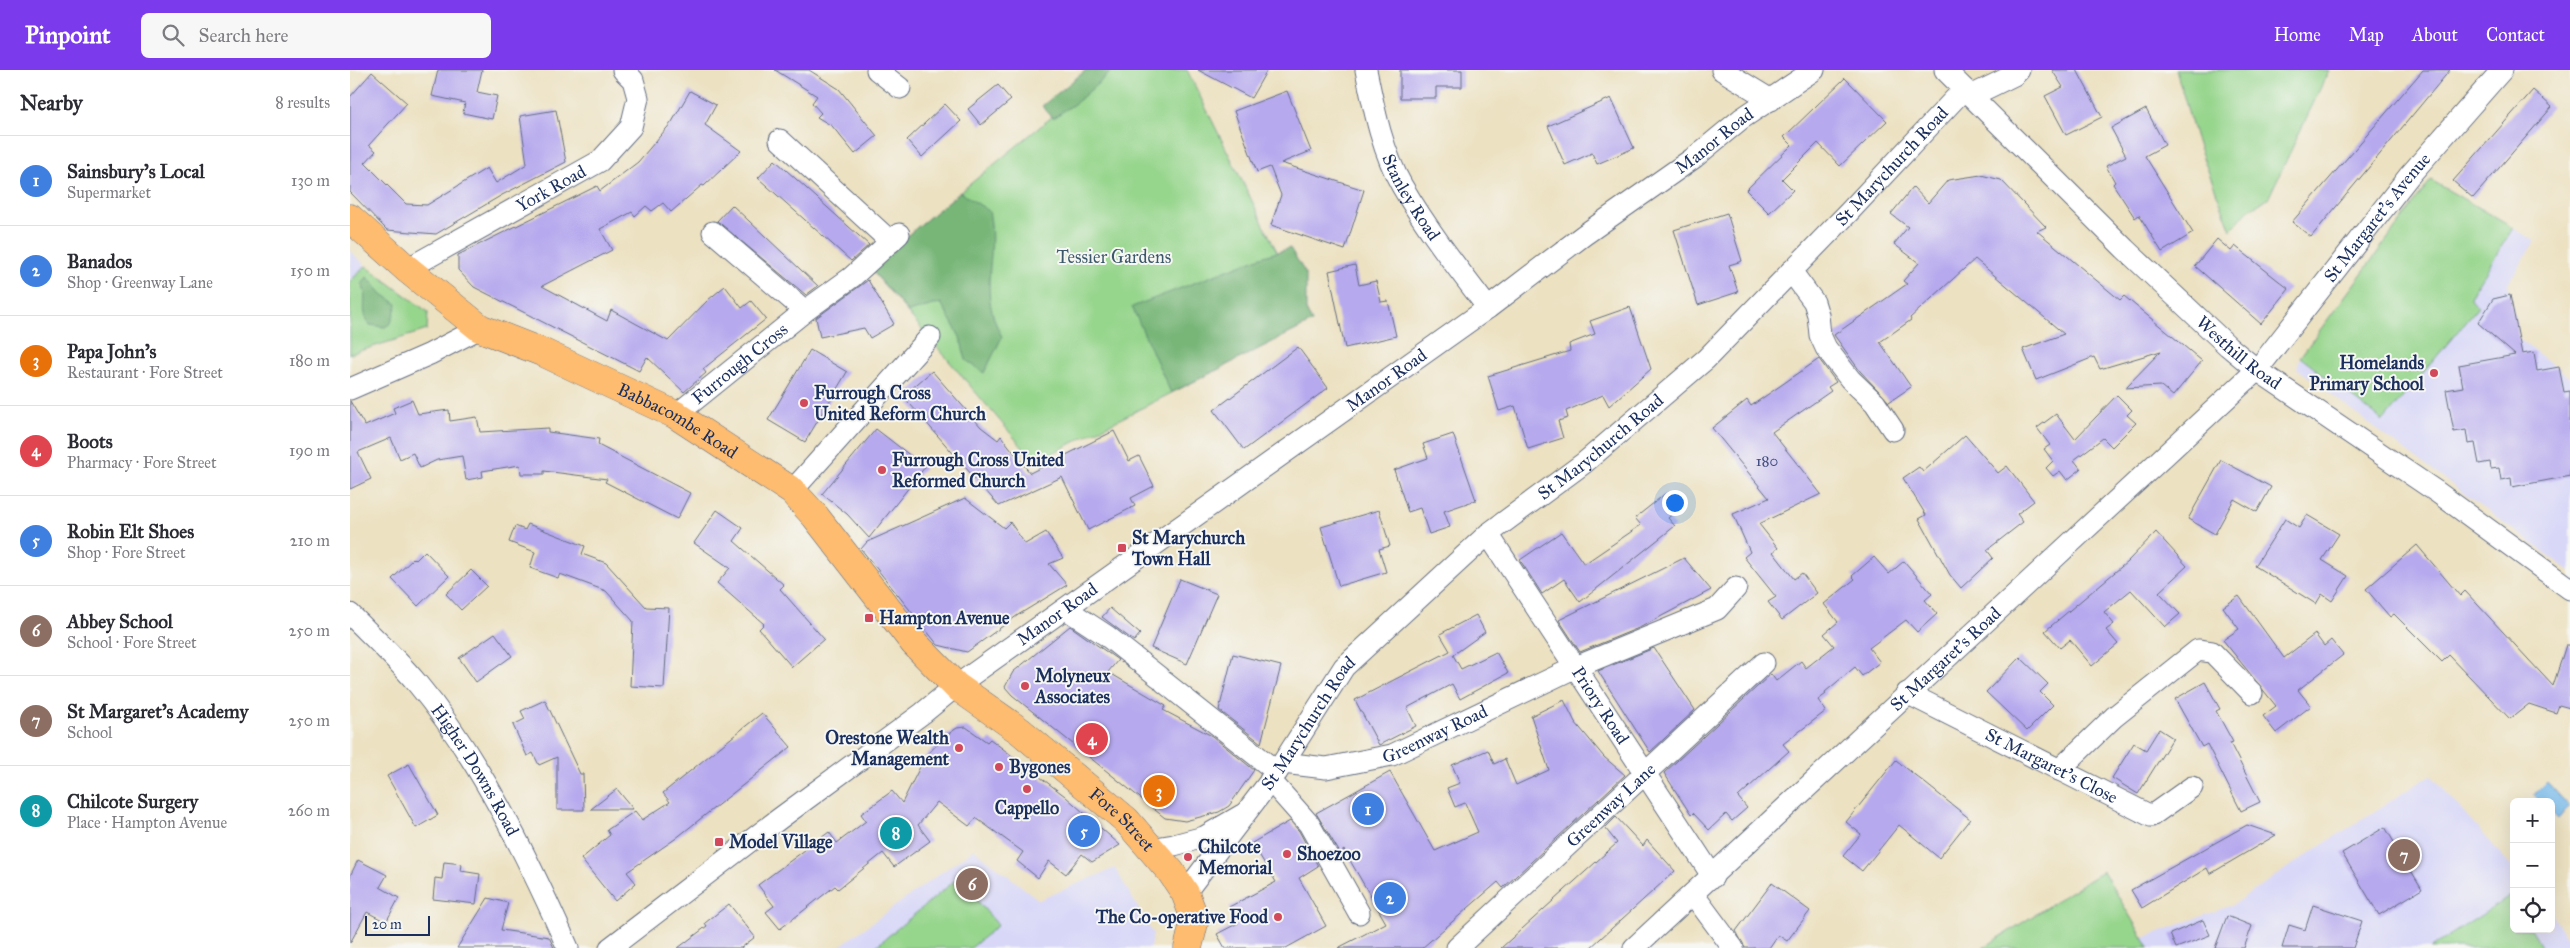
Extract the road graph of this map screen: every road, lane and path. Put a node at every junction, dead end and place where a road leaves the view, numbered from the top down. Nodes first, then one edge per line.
1 (623, 70) edge
2 (877, 70) edge
3 (1366, 70) edge
4 (1722, 70) edge
5 (1814, 70) edge
6 (1945, 70) edge
7 (2019, 70) edge
8 (2502, 70) edge
9 (900, 88) dead end
10 (1967, 93) junction
11 (1771, 100) junction
12 (780, 140) dead end
13 (350, 218) edge
14 (713, 232) dead end
15 (406, 269) junction
16 (1791, 271) junction
17 (1488, 308) junction
18 (804, 311) junction
19 (480, 328) junction
20 (930, 337) dead end
21 (2257, 370) junction
22 (350, 389) edge
23 (676, 415) junction
24 (1893, 430) dead end
25 (792, 491) junction
26 (1488, 534) junction
27 (1736, 588) dead end
28 (2570, 589) edge
29 (1066, 609) junction
30 (350, 614) edge
31 (1764, 663) dead end
32 (1576, 667) junction
33 (956, 686) junction
34 (1907, 693) junction
35 (2252, 693) dead end
36 (2059, 770) junction
37 (1277, 771) junction
38 (1647, 774) junction
39 (2192, 787) dead end
40 (1248, 811) junction
41 (1149, 849) junction
42 (1713, 876) junction
43 (1185, 893) junction
44 (1693, 894) junction
45 (1359, 913) dead end
46 (568, 948) edge
47 (610, 948) edge
48 (1188, 948) edge
49 (1457, 948) edge
50 (1634, 948) edge
51 (1733, 948) edge

1 - 15 street, York Road
2 - 9 street
3 - 17 street, Stanley Road
4 - 11 street
5 - 11 street, Manor Road
6 - 10 street, Westhill Road
7 - 10 street
8 - 21 street, St Margaret's Avenue
10 - 16 street, St Marychurch Road
10 - 21 street, Westhill Road
11 - 17 street, Manor Road
12 - 18 street, Furrough Cross
13 - 15 main road, Babbacombe Road
14 - 18 street, Furrough Cross
15 - 19 main road, Babbacombe Road
16 - 24 street
16 - 26 street, St Marychurch Road
17 - 29 street, Manor Road
18 - 23 street, Furrough Cross
19 - 22 street
19 - 23 main road, Babbacombe Road
20 - 25 street
21 - 28 street, Westhill Road
21 - 34 street, St Margaret's Road
23 - 25 main road, Babbacombe Road
25 - 33 main road, Babbacombe Road
26 - 32 street, Priory Road
26 - 37 street, St Marychurch Road
27 - 32 street, Greenway Road
29 - 33 street, Manor Road
29 - 37 street
30 - 46 street, Higher Downs Road
31 - 38 street, Greenway Lane
32 - 37 street, Greenway Road
32 - 38 street, Priory Road
33 - 41 main road, Fore Street
33 - 47 street
34 - 36 street, St Margaret's Close
34 - 42 street, St Margaret's Road
35 - 36 street
36 - 39 street, St Margaret's Close
37 - 40 street, St Marychurch Road
37 - 45 street
38 - 42 street, Priory Road
38 - 49 street, Greenway Lane
40 - 41 street, St Marychurch Road
40 - 43 street, St Marychurch Road
41 - 43 main road, Fore Street
42 - 44 street, St Margaret's Road
43 - 48 main road, Fore Street
44 - 50 street, St Margaret's Road
44 - 51 street

